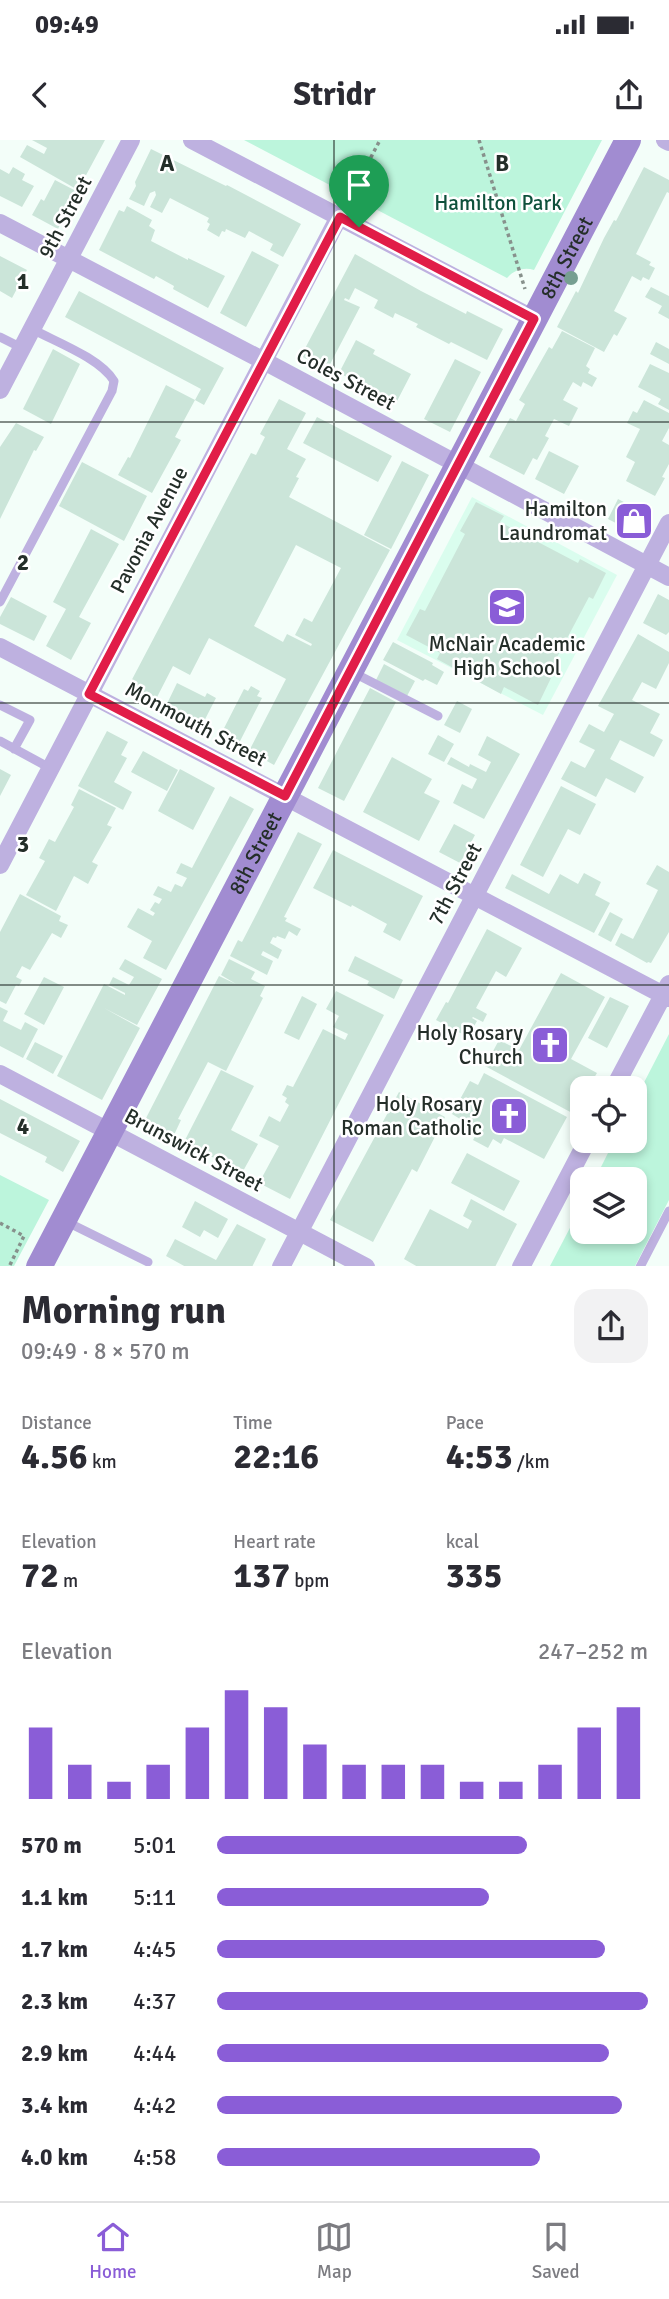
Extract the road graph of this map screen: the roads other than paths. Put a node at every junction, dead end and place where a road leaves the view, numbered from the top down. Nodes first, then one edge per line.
1 (131, 140) edge
2 (192, 140) edge
3 (628, 140) edge
4 (340, 217) junction
5 (0, 223) edge
6 (68, 259) junction
7 (534, 319) junction
8 (32, 329) junction
9 (0, 337) edge
10 (22, 348) junction
11 (264, 361) junction
12 (0, 390) edge
13 (458, 466) junction
14 (669, 523) edge
15 (647, 565) junction
16 (669, 577) edge
17 (0, 602) edge
18 (0, 647) edge
19 (350, 672) junction
20 (89, 694) junction
21 (0, 705) edge
22 (438, 716) dead end
23 (0, 741) edge
24 (15, 749) junction
25 (50, 768) junction
26 (285, 796) junction
27 (0, 865) edge
28 (475, 896) junction
29 (667, 993) edge
30 (0, 1074) edge
31 (621, 1076) edge
32 (110, 1132) junction
33 (581, 1153) edge
34 (669, 1211) edge
35 (63, 1220) junction
36 (299, 1231) junction
37 (148, 1262) dead end
38 (39, 1266) edge
39 (281, 1266) edge
40 (366, 1266) edge
41 (521, 1266) edge
42 (640, 1266) edge

1 - 6 street, 9th Street
2 - 4 street
3 - 7 street, 8th Street
4 - 7 street
4 - 11 street, Pavonia Avenue
5 - 6 street, Coles Street
6 - 8 street, 9th Street
6 - 11 street, Coles Street
7 - 13 street, 8th Street
8 - 10 street, 9th Street
8 - 17 lane
9 - 10 lane
10 - 12 street, 9th Street
11 - 13 street, Coles Street
11 - 20 street, Pavonia Avenue
13 - 15 street, Coles Street
13 - 19 street, 8th Street
14 - 15 street, 7th Street
15 - 16 street, Coles Street
15 - 28 street, 7th Street
18 - 20 street, Monmouth Street
19 - 22 lane
19 - 26 street, 8th Street
20 - 25 street, Pavonia Avenue
20 - 26 street, Monmouth Street
21 - 24 lane
23 - 24 lane
24 - 25 lane
25 - 27 street, Pavonia Avenue
26 - 28 street, Monmouth Street
26 - 32 street, 8th Street
28 - 29 street, Monmouth Street
28 - 36 street, 7th Street
29 - 31 street
30 - 32 street, Brunswick Street
32 - 35 street, 8th Street
32 - 36 street, Brunswick Street
33 - 41 street
34 - 42 lane
35 - 37 lane
35 - 38 street, 8th Street
36 - 39 street, 7th Street
36 - 40 street, Brunswick Street

